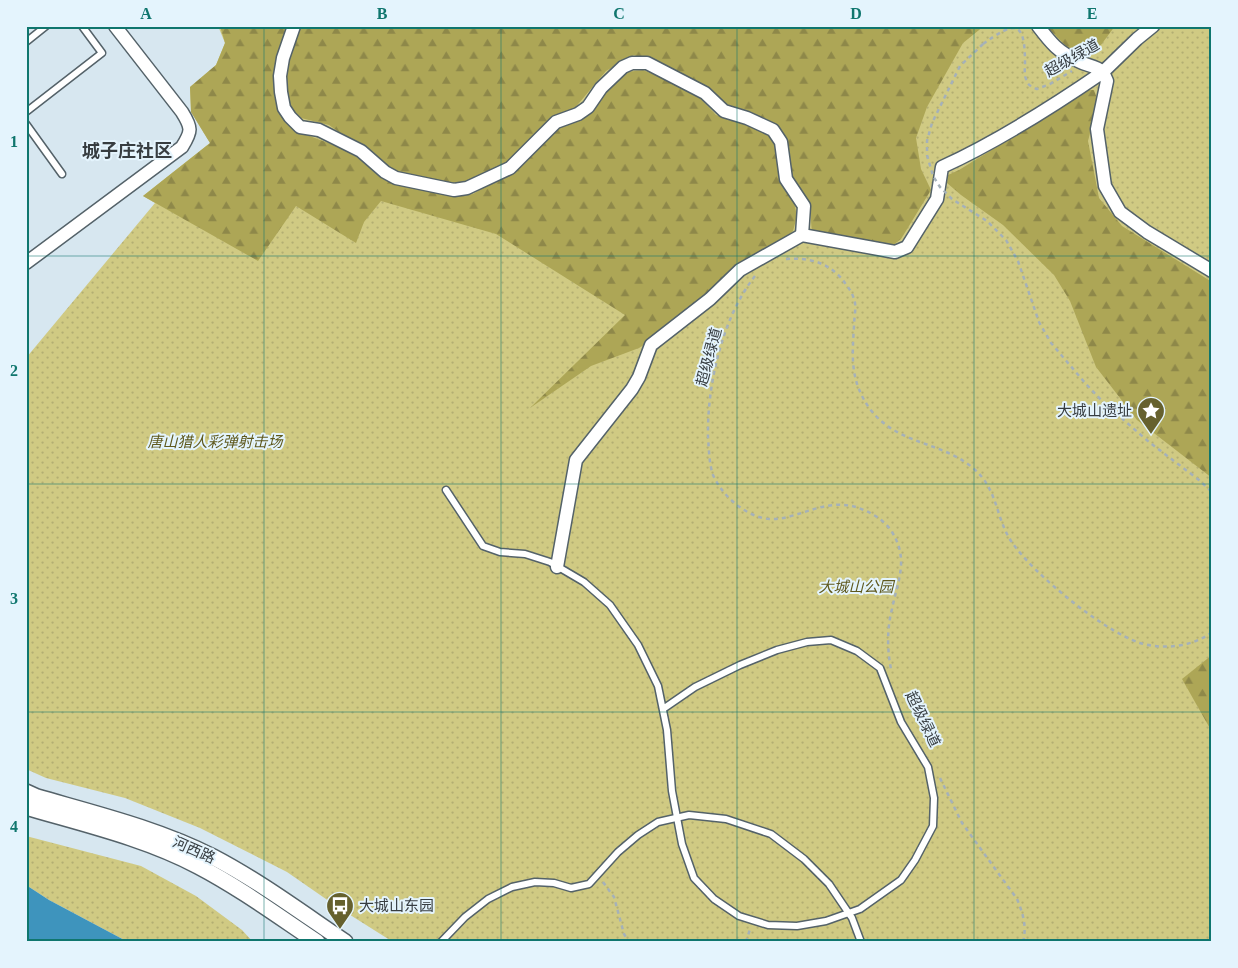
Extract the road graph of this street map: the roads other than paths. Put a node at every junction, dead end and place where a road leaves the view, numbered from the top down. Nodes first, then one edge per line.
1 (46, 26) edge
2 (93, 26) edge
3 (115, 26) edge
4 (294, 26) edge
5 (1038, 26) edge
6 (1153, 26) edge
7 (84, 29) edge
8 (26, 42) edge
9 (1103, 72) junction
10 (26, 112) edge
11 (26, 124) edge
12 (62, 174) dead end
13 (802, 235) junction
14 (26, 263) edge
15 (1212, 272) edge
16 (446, 490) dead end
17 (558, 567) junction
18 (663, 709) junction
19 (26, 792) edge
20 (26, 807) edge
21 (317, 942) edge
22 (345, 942) edge
23 (441, 942) edge
24 (861, 942) edge

1 - 8 lane
2 - 7 lane
3 - 14 street
4 - 13 street
5 - 9 street
6 - 9 street
7 - 10 lane
9 - 13 street
9 - 15 street
11 - 12 lane
13 - 17 street
16 - 17 lane
17 - 18 lane
18 - 18 lane
19 - 22 street, 河西路
20 - 21 street, 河西路
23 - 24 lane

